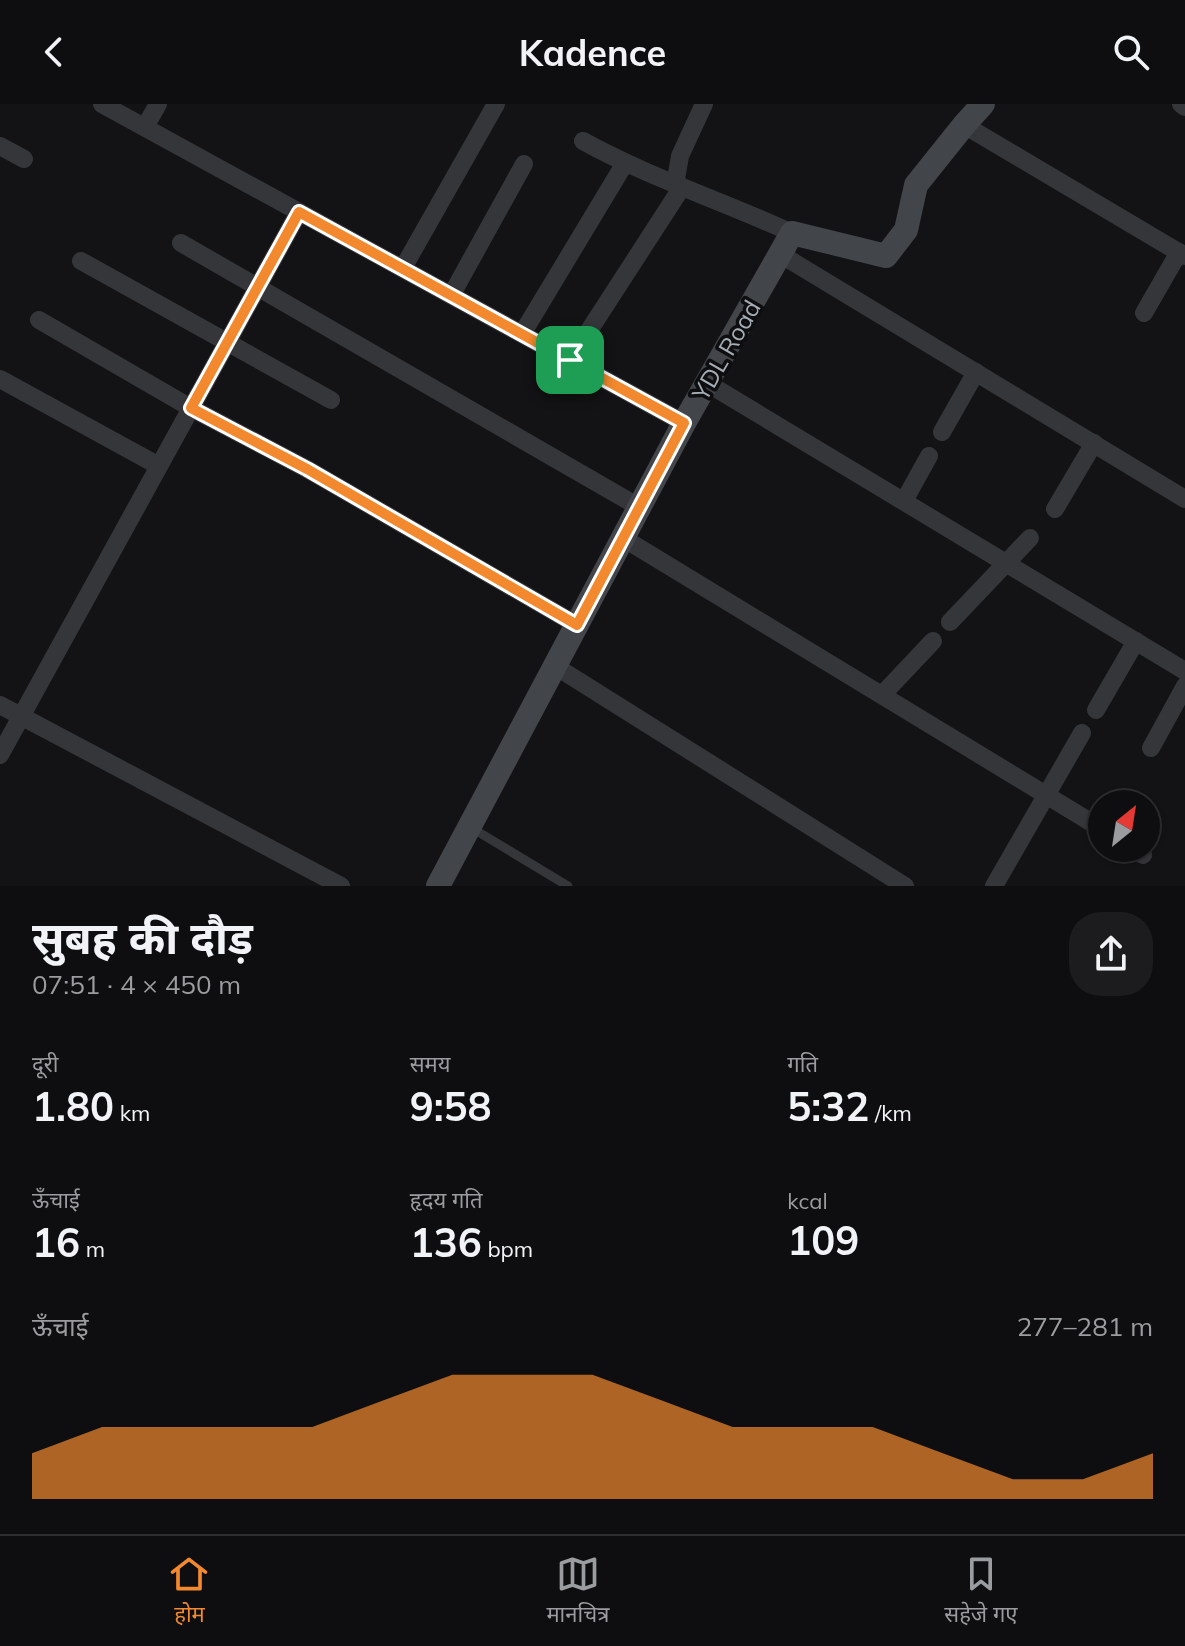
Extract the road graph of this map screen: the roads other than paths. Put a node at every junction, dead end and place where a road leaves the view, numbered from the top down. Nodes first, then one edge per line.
1 (102, 104) edge
2 (158, 104) edge
3 (496, 104) edge
4 (704, 104) edge
5 (983, 104) edge
6 (964, 125) junction
7 (145, 127) junction
8 (583, 141) dead end
9 (0, 146) edge
10 (24, 159) dead end
11 (625, 163) junction
12 (524, 164) dead end
13 (678, 186) junction
14 (299, 212) junction
15 (181, 243) dead end
16 (786, 243) junction
17 (1182, 254) edge
18 (81, 261) dead end
19 (403, 268) junction
20 (258, 286) junction
21 (452, 294) junction
22 (1144, 313) dead end
23 (39, 320) dead end
24 (522, 334) junction
25 (227, 343) junction
26 (570, 360) junction
27 (976, 372) junction
28 (0, 379) edge
29 (707, 383) junction
30 (331, 400) dead end
31 (191, 408) junction
32 (684, 423) junction
33 (942, 432) dead end
34 (1094, 443) junction
35 (929, 456) dead end
36 (159, 466) junction
37 (1185, 499) edge
38 (904, 501) junction
39 (639, 507) junction
40 (1055, 509) dead end
41 (623, 538) junction
42 (1030, 538) dead end
43 (1006, 563) junction
44 (950, 622) dead end
45 (577, 625) junction
46 (933, 641) dead end
47 (1136, 641) junction
48 (555, 666) junction
49 (1185, 671) edge
50 (1185, 686) edge
51 (882, 695) junction
52 (0, 705) edge
53 (1096, 710) dead end
54 (21, 716) junction
55 (1082, 733) dead end
56 (1151, 748) dead end
57 (0, 755) edge
58 (1046, 795) junction
59 (1088, 820) edge
60 (470, 827) junction
61 (341, 886) edge
62 (438, 886) edge
63 (568, 886) edge
64 (905, 886) edge
65 (994, 886) edge

1 - 7 street
2 - 7 street
3 - 19 street
4 - 13 street
5 - 6 street
6 - 16 street
6 - 17 street
7 - 14 street
8 - 11 street
9 - 10 street
11 - 13 street
11 - 24 street
12 - 21 street
13 - 16 street
13 - 26 street
14 - 19 street
14 - 20 street
15 - 20 street
16 - 27 street
16 - 29 street, YDL Road
17 - 22 street
18 - 25 street
19 - 21 street
20 - 25 street
20 - 39 street
21 - 24 street
23 - 31 street
24 - 26 street
25 - 30 street
25 - 31 street
26 - 32 street
27 - 33 street
27 - 34 street
28 - 36 street
29 - 32 street, YDL Road
29 - 38 street
31 - 36 street
31 - 45 street
32 - 39 street, YDL Road
34 - 37 street
34 - 40 street
35 - 38 street
36 - 54 street
38 - 43 street
39 - 41 street, YDL Road
41 - 45 street, YDL Road
41 - 51 street
42 - 43 street
43 - 44 street
43 - 47 street
45 - 48 street, YDL Road
46 - 51 street
47 - 49 street
47 - 53 street
48 - 60 street, YDL Road
48 - 64 street
50 - 56 street
51 - 58 street
52 - 54 street
54 - 57 street
54 - 61 street
55 - 58 street
58 - 59 street
58 - 65 street
60 - 62 street, YDL Road
60 - 63 lane

